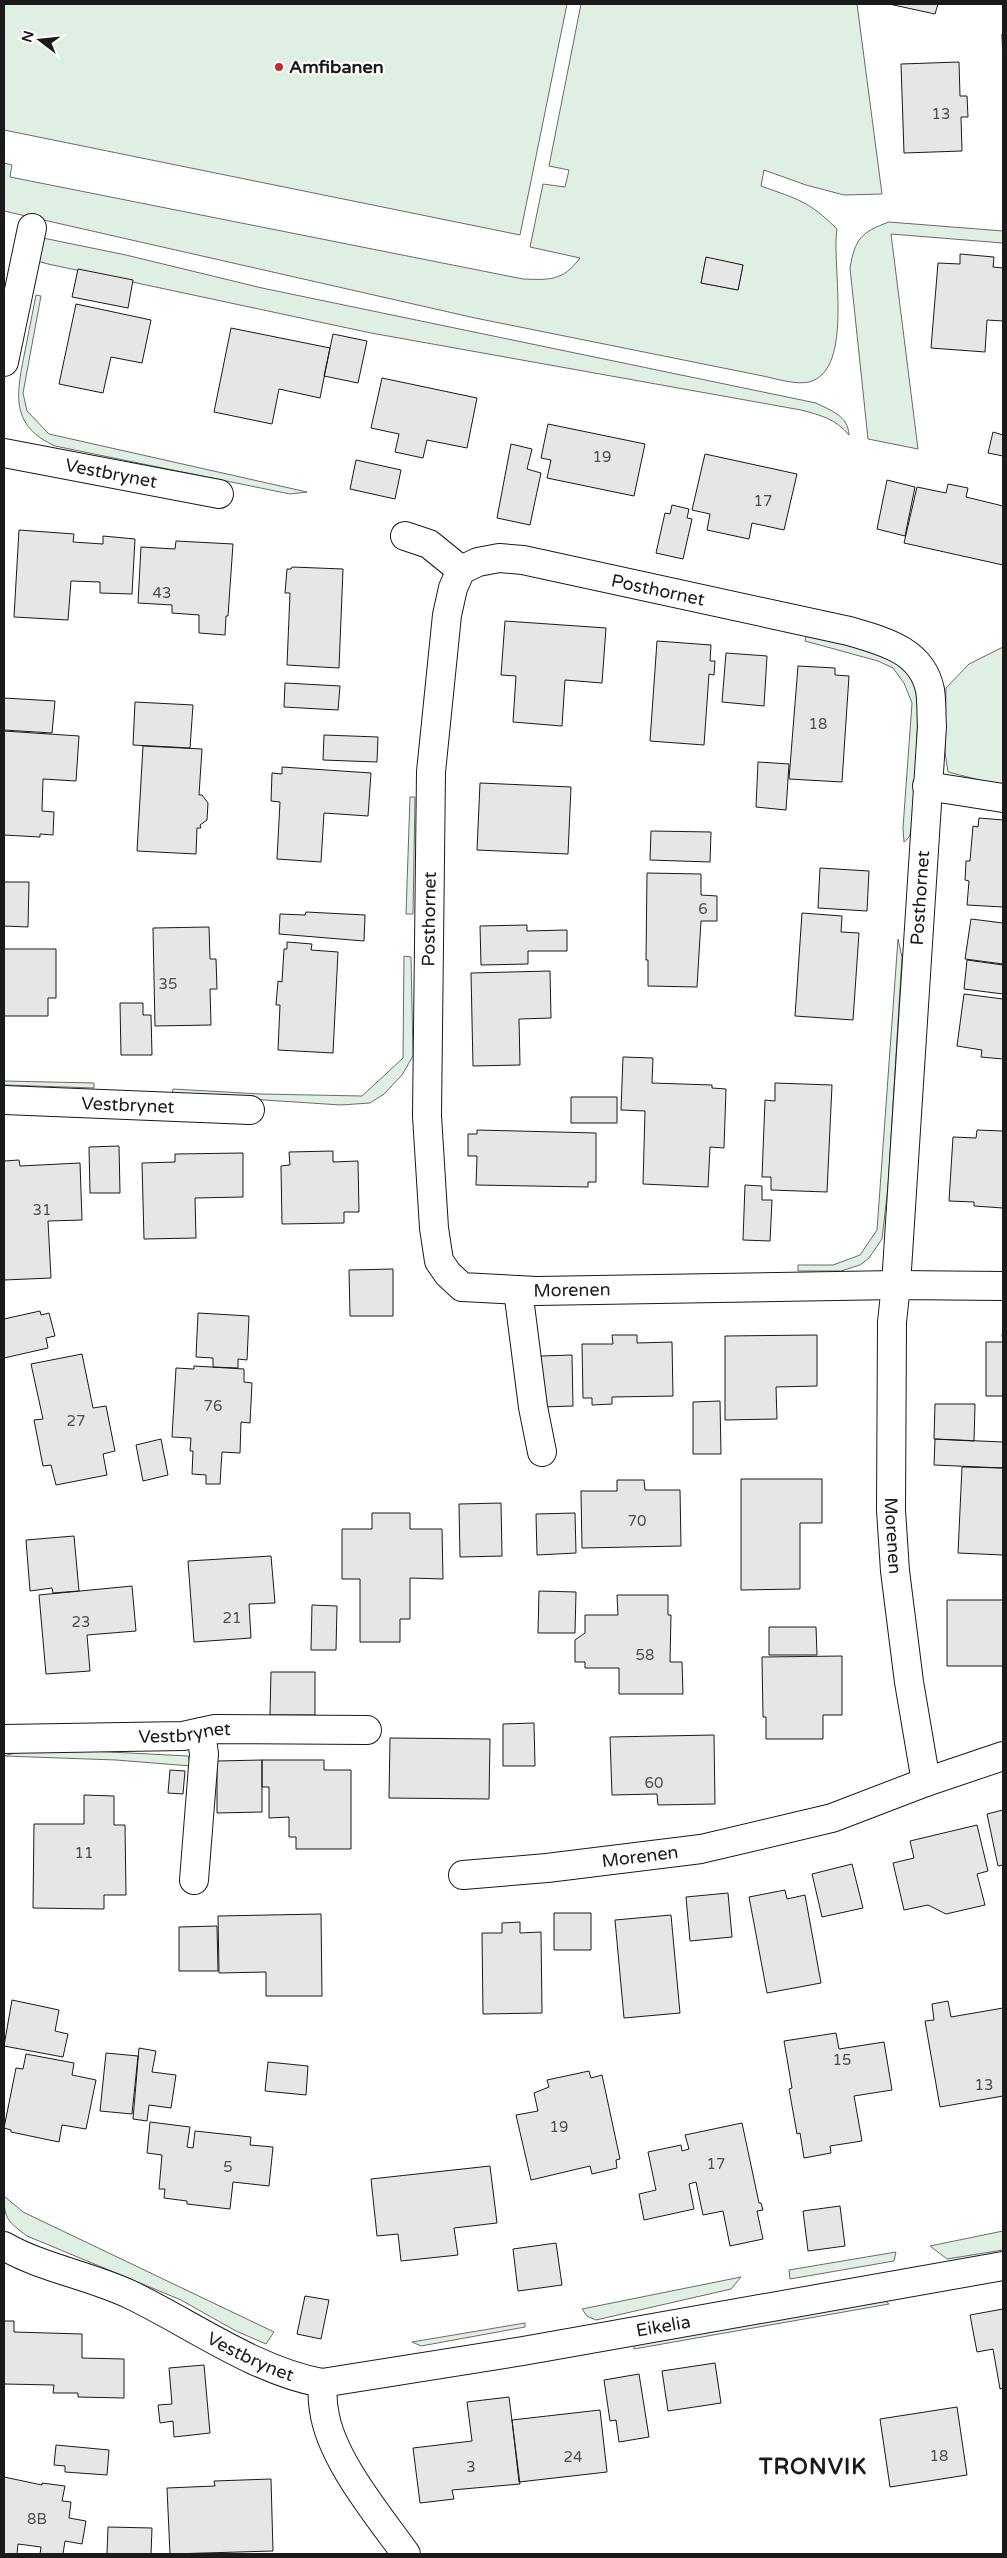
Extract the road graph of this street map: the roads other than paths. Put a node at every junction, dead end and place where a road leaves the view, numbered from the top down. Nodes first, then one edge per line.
1 (32, 228) dead end
2 (4, 362) edge
3 (4, 453) edge
4 (219, 494) dead end
5 (405, 536) dead end
6 (461, 570) junction
7 (927, 786) junction
8 (1003, 798) edge
9 (4, 1100) edge
10 (250, 1110) dead end
11 (439, 1261) joint
12 (896, 1285) junction
13 (1003, 1286) edge
14 (518, 1290) junction
15 (542, 1452) dead end
16 (367, 1730) dead end
17 (201, 1732) junction
18 (4, 1739) edge
19 (1003, 1756) edge
20 (926, 1782) junction
21 (463, 1875) dead end
22 (194, 1880) dead end
23 (4, 2246) edge
24 (1003, 2266) edge
25 (322, 2383) junction
26 (406, 2554) edge

1 - 2 street
3 - 4 street, Vestbrynet
5 - 6 street
6 - 7 street, Posthornet
6 - 11 street, Posthornet
7 - 8 street
7 - 12 street, Posthornet
9 - 10 street, Vestbrynet
11 - 14 street, Morenen
12 - 13 street, Morenen
12 - 14 street, Morenen
12 - 20 street, Morenen
14 - 15 street
16 - 17 street, Vestbrynet
17 - 18 street, Vestbrynet
17 - 22 street
19 - 20 street, Morenen
20 - 21 street, Morenen
23 - 25 street, Vestbrynet
24 - 25 street, Eikelia
25 - 26 street

